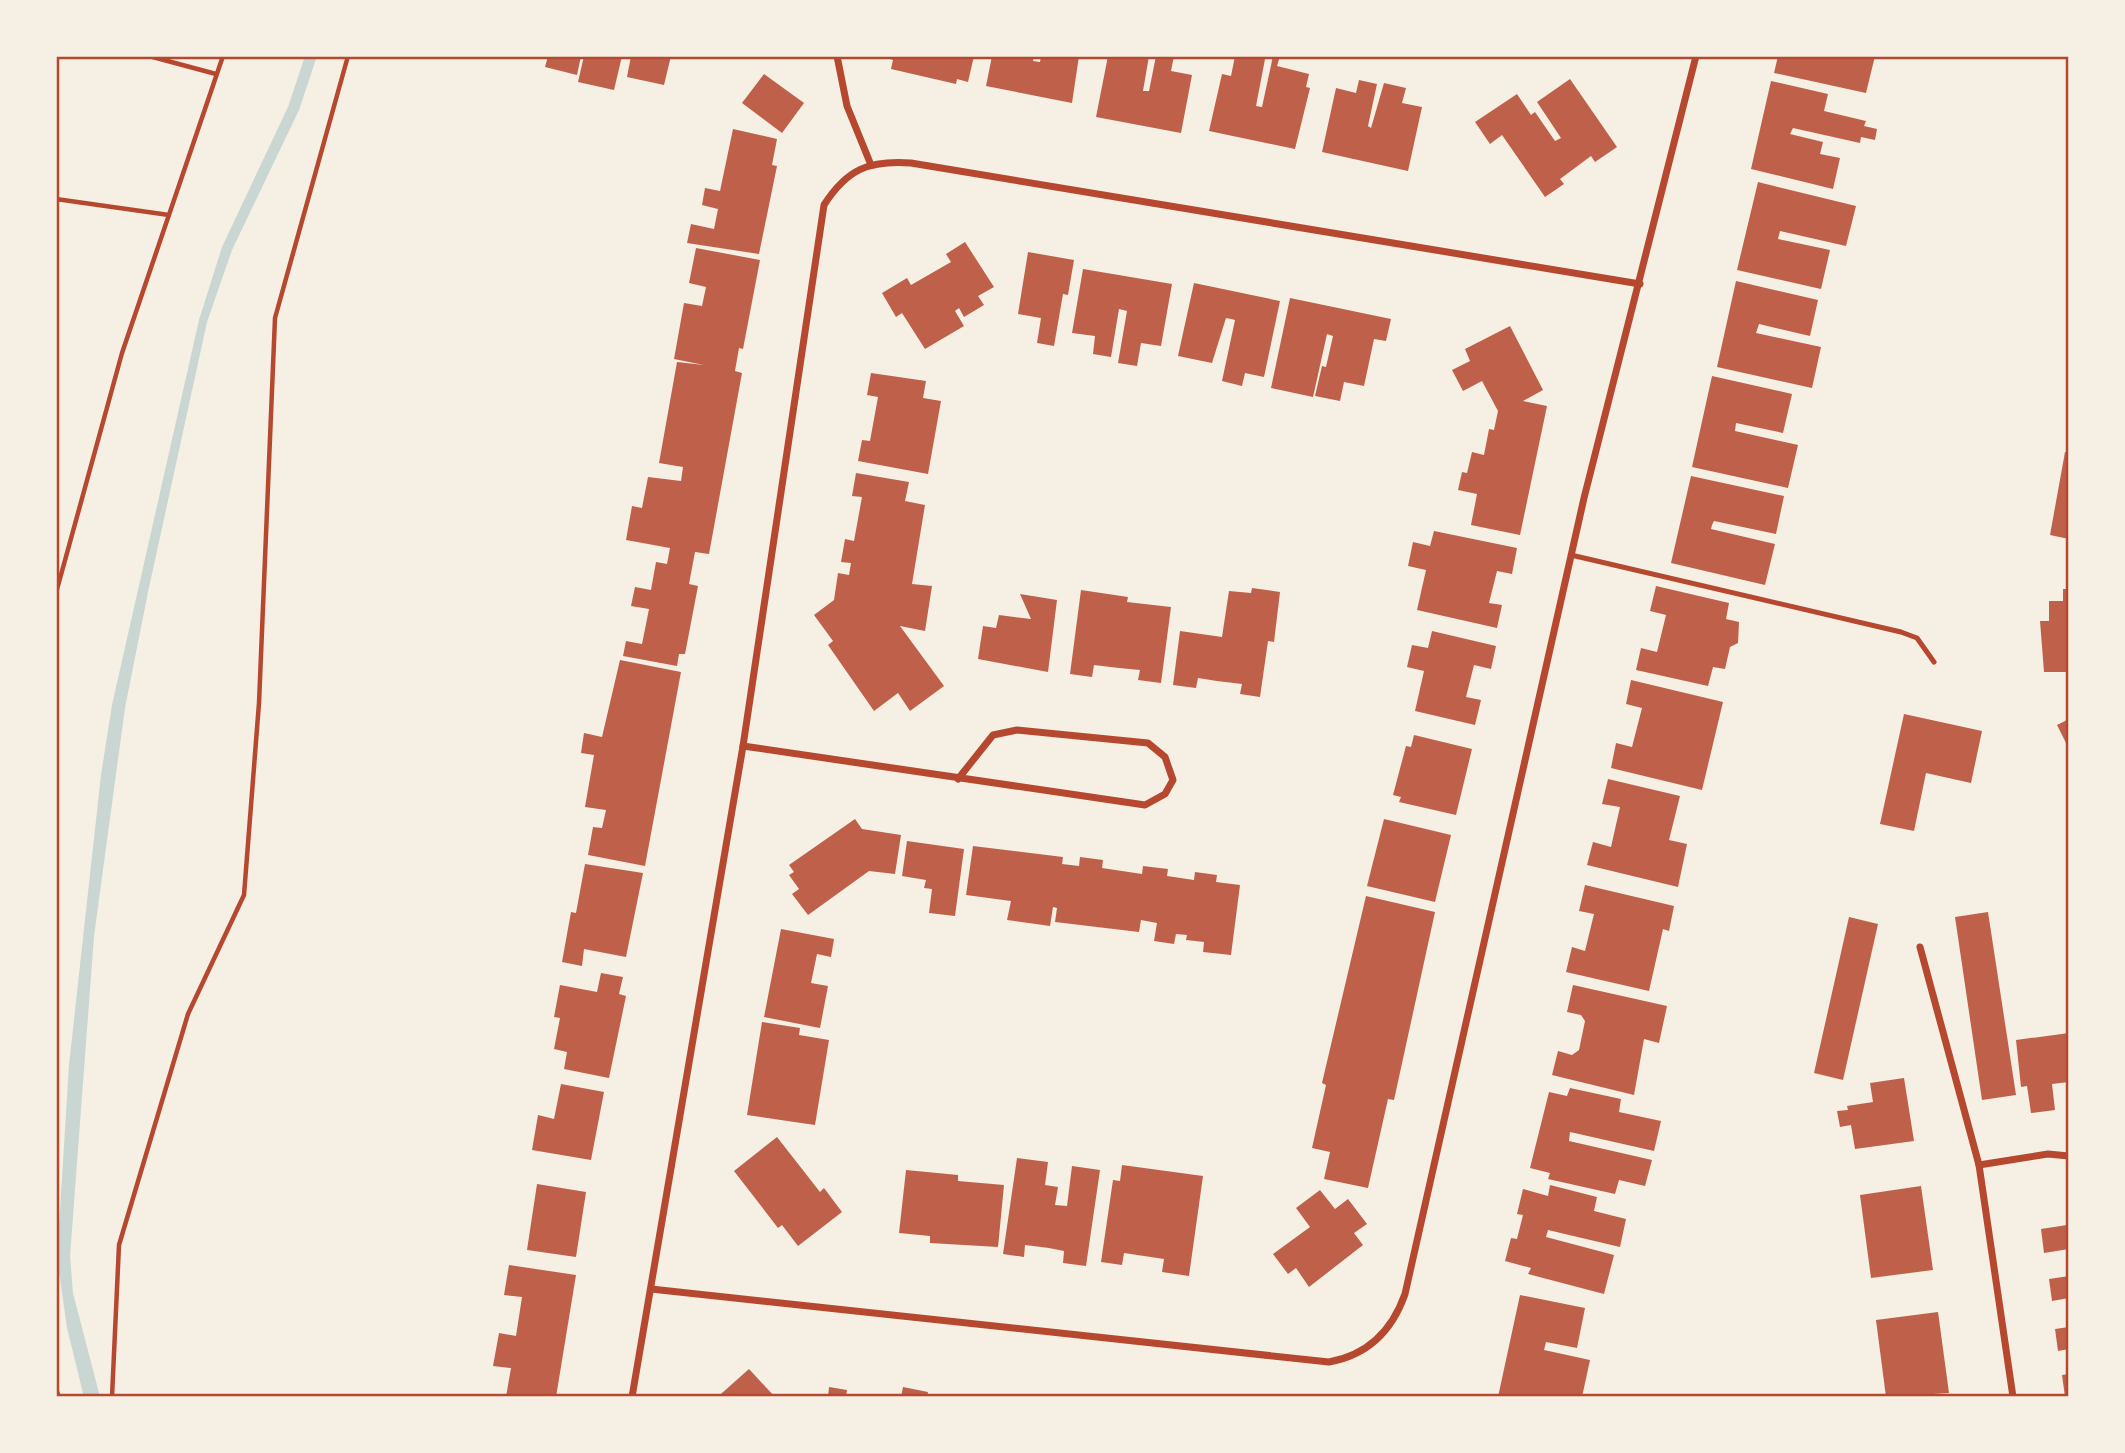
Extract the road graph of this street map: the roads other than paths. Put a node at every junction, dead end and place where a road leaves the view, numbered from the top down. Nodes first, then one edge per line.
1 (837, 56) edge
2 (1696, 56) edge
3 (872, 165) junction
4 (1640, 284) junction
5 (1571, 555) junction
6 (1934, 662) dead end
7 (743, 746) junction
8 (958, 779) junction
9 (1920, 947) dead end
10 (2069, 1156) edge
11 (1979, 1165) junction
12 (651, 1289) junction
13 (632, 1397) edge
14 (2013, 1397) edge

1 - 3 street
2 - 4 street
3 - 4 street
3 - 7 street
4 - 5 street
5 - 6 lane
5 - 12 street
7 - 8 street
7 - 12 street
8 - 8 street
9 - 11 street
10 - 11 street
11 - 14 street
12 - 13 street

